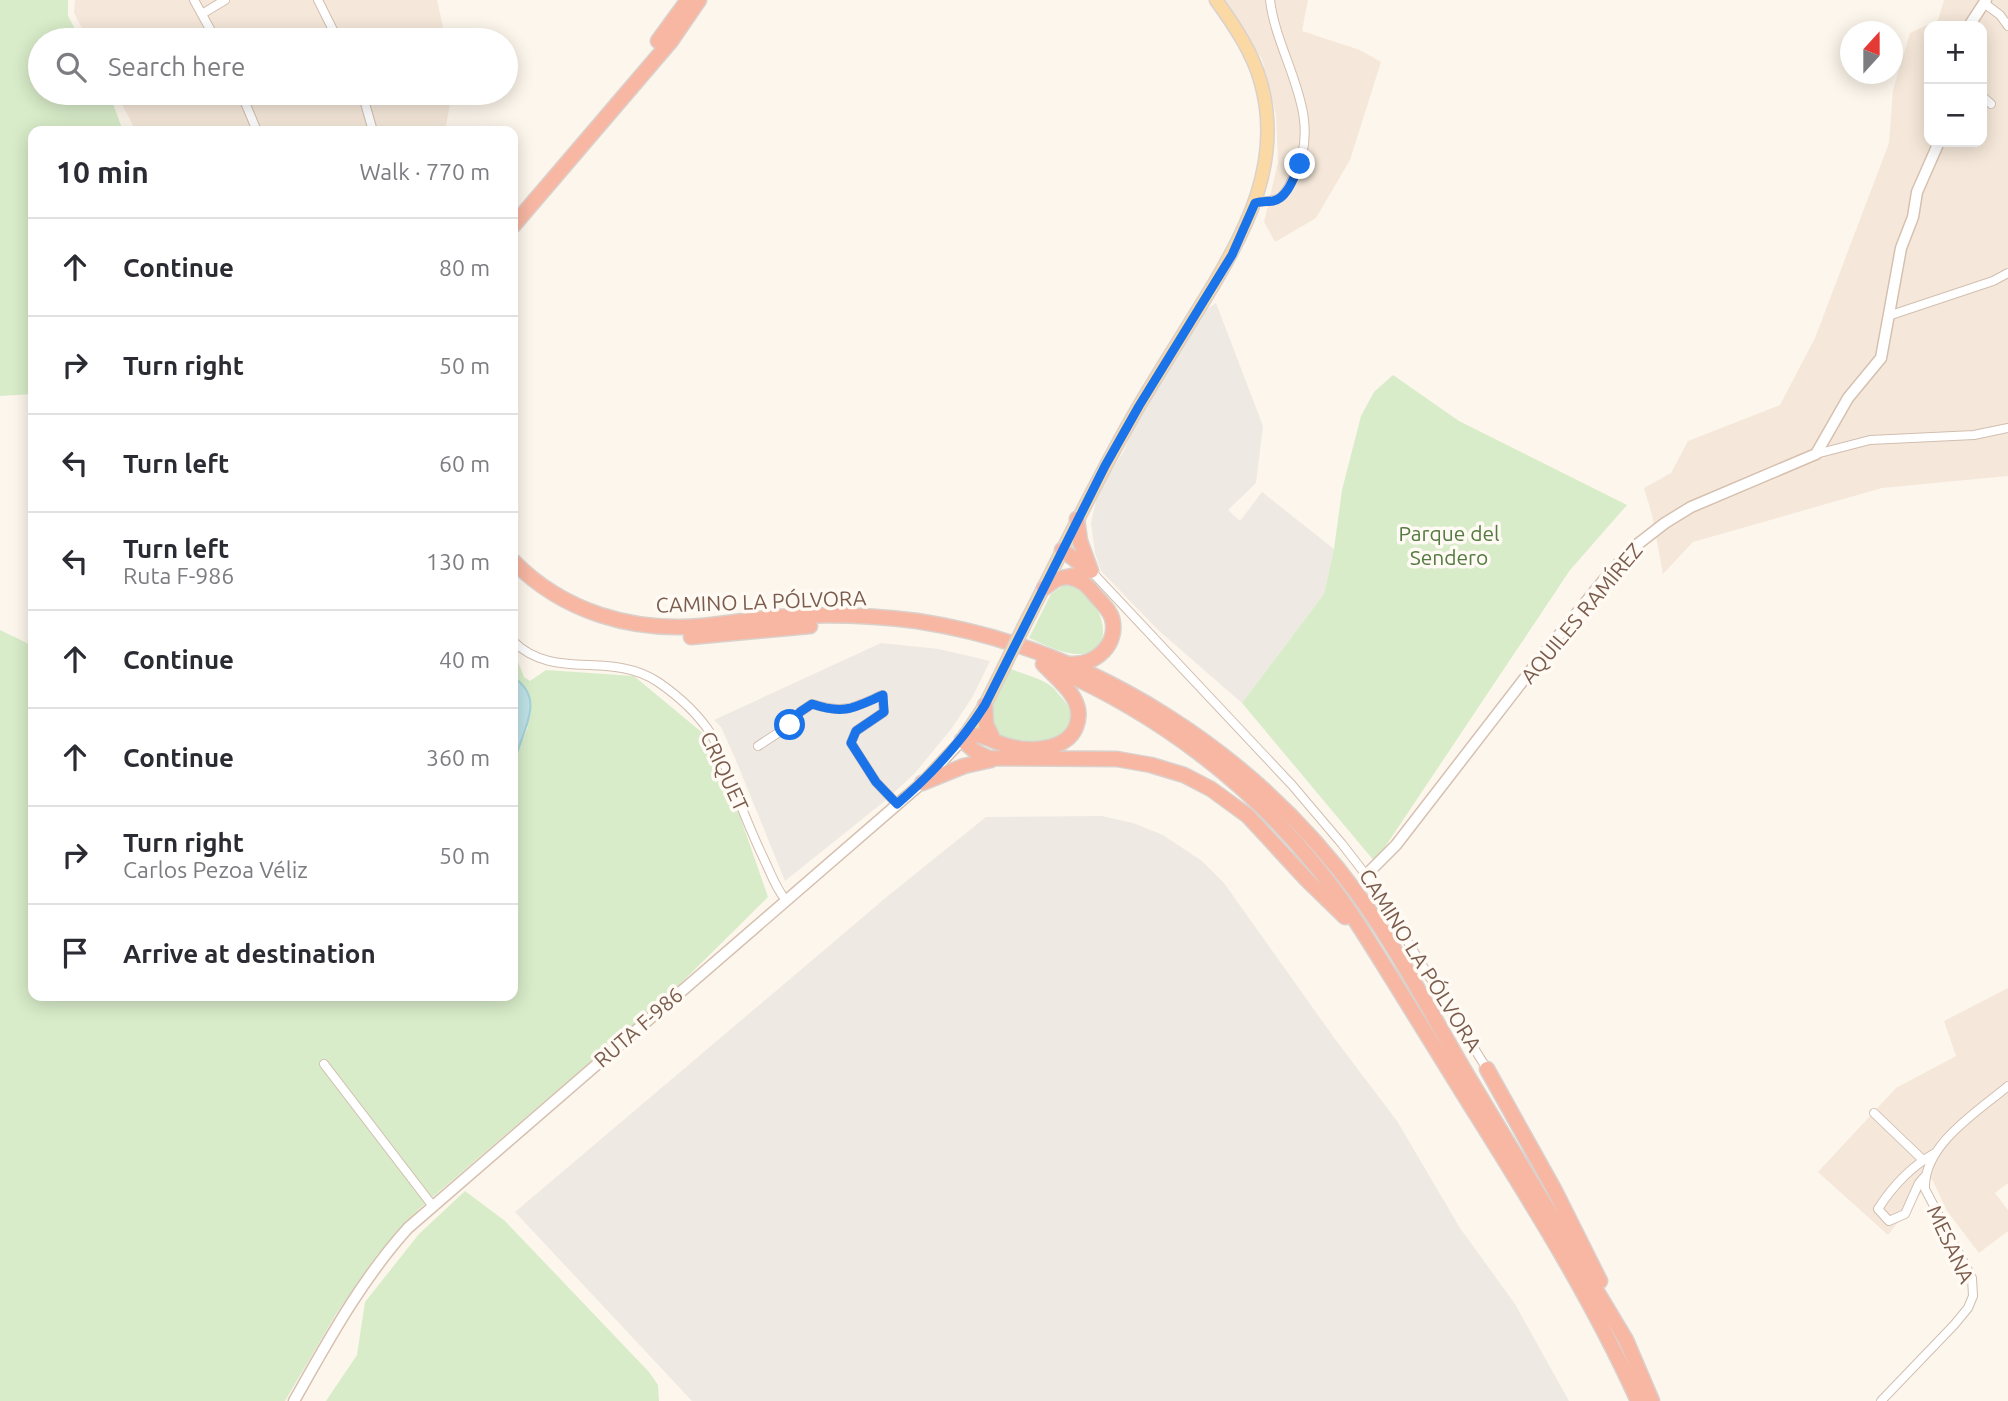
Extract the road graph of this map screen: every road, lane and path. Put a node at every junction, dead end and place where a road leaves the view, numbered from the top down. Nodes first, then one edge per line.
1 (194, 0) edge
2 (225, 0) edge
3 (318, 0) edge
4 (688, 0) edge
5 (699, 0) edge
6 (1216, 0) edge
7 (1270, 0) edge
8 (1985, 1) edge
9 (202, 14) junction
10 (1972, 21) edge
11 (2008, 26) edge
12 (210, 28) edge
13 (332, 28) edge
14 (1987, 100) edge
15 (1991, 104) dead end
16 (246, 105) edge
17 (365, 105) edge
18 (255, 126) edge
19 (372, 126) edge
20 (1937, 147) edge
21 (1255, 203) junction
22 (518, 206) edge
23 (518, 220) edge
24 (2008, 274) edge
25 (1888, 316) junction
26 (2008, 430) edge
27 (1816, 454) junction
28 (1077, 519) junction
29 (1062, 550) junction
30 (518, 565) edge
31 (1085, 574) junction
32 (518, 579) edge
33 (1044, 588) junction
34 (518, 645) edge
35 (1061, 661) junction
36 (1043, 664) junction
37 (985, 705) junction
38 (964, 737) junction
39 (993, 739) junction
40 (758, 746) dead end
41 (1003, 758) junction
42 (922, 783) junction
43 (897, 804) junction
44 (1366, 875) junction
45 (785, 899) junction
46 (1367, 938) junction
47 (324, 1064) dead end
48 (1487, 1069) joint
49 (2008, 1086) edge
50 (1874, 1112) dead end
51 (1935, 1153) junction
52 (1923, 1160) junction
53 (1925, 1176) junction
54 (432, 1205) junction
55 (1626, 1340) junction
56 (294, 1401) edge
57 (1638, 1401) edge
58 (1653, 1401) edge
59 (1881, 1401) edge

1 - 9 street
2 - 9 street
3 - 13 street
4 - 22 highway
5 - 23 highway
6 - 21 main road, RUTA F-986
7 - 21 street
8 - 10 street
8 - 11 street
9 - 12 street
14 - 15 street
16 - 18 street
17 - 19 street
20 - 25 street
21 - 28 main road, RUTA F-986
24 - 25 street
25 - 27 street
26 - 27 street
27 - 44 street, AQUILES RAMÍREZ
28 - 29 main road, RUTA F-986
28 - 31 highway
29 - 31 highway
29 - 33 main road, RUTA F-986
30 - 35 highway, CAMINO LA PÓLVORA
31 - 33 highway
31 - 35 highway
31 - 44 street
32 - 36 highway, CAMINO LA PÓLVORA
33 - 37 main road, RUTA F-986, bridge
34 - 45 street, CRIQUET
35 - 55 highway, CAMINO LA PÓLVORA
36 - 39 highway
36 - 46 highway, CAMINO LA PÓLVORA
37 - 38 main road, RUTA F-986
37 - 39 highway
38 - 39 highway
38 - 41 highway
38 - 42 street, RUTA F-986
40 - 43 street
41 - 42 highway
41 - 46 highway
42 - 43 street, RUTA F-986
43 - 45 street, RUTA F-986
44 - 48 street
45 - 54 street, RUTA F-986
46 - 57 highway, CAMINO LA PÓLVORA
47 - 54 street
48 - 55 highway
49 - 51 street, MESANA
50 - 52 street
51 - 52 street
51 - 53 street, MESANA
52 - 53 street
53 - 59 street, MESANA
54 - 56 street, RUTA F-986
55 - 58 highway, CAMINO LA PÓLVORA

